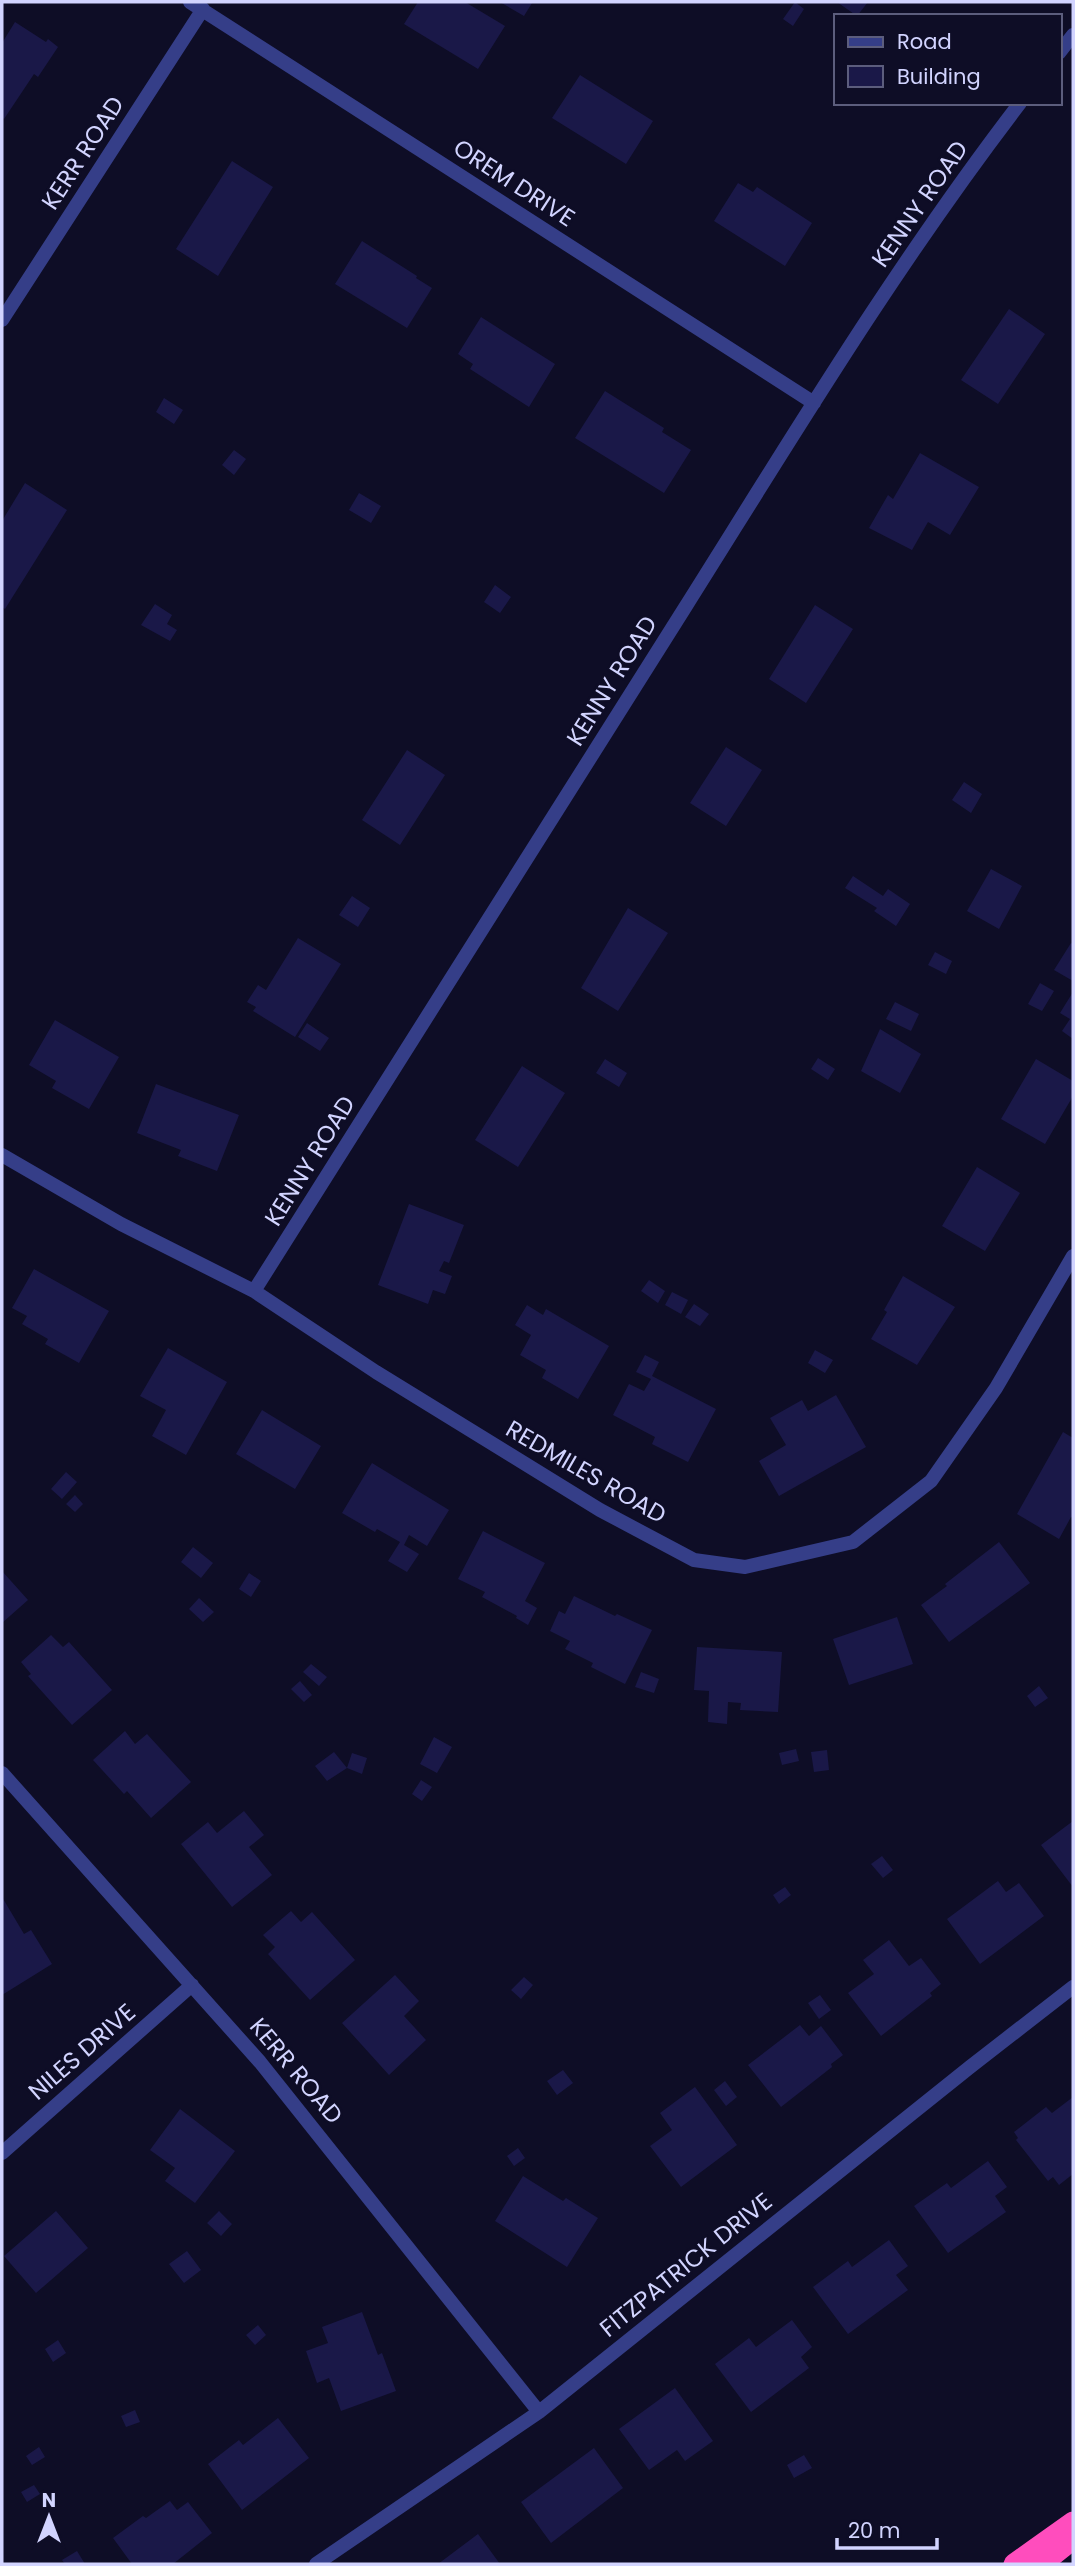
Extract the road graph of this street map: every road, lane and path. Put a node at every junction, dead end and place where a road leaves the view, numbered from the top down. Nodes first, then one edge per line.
1 (197, 6) edge
2 (1073, 35) edge
3 (1061, 50) edge
4 (1018, 105) edge
5 (2, 320) edge
6 (814, 403) junction
7 (2, 1155) edge
8 (1073, 1256) edge
9 (254, 1292) junction
10 (2, 1773) edge
11 (192, 1985) junction
12 (1073, 1987) edge
13 (2, 2153) edge
14 (539, 2412) junction
15 (1073, 2522) edge
16 (1073, 2539) edge
17 (316, 2564) edge
18 (1014, 2564) edge
19 (1042, 2564) edge

1 - 5 street, KERR ROAD
1 - 6 street, OREM DRIVE
2 - 3 street
4 - 6 street, KENNY ROAD
6 - 9 street, KENNY ROAD
7 - 9 street, REDMILES ROAD
8 - 9 street, REDMILES ROAD
10 - 11 street, KERR ROAD
11 - 13 street, NILES DRIVE
11 - 14 street, KERR ROAD
12 - 14 street, FITZPATRICK DRIVE
14 - 17 street, FITZPATRICK DRIVE
15 - 18 highway
16 - 19 highway

